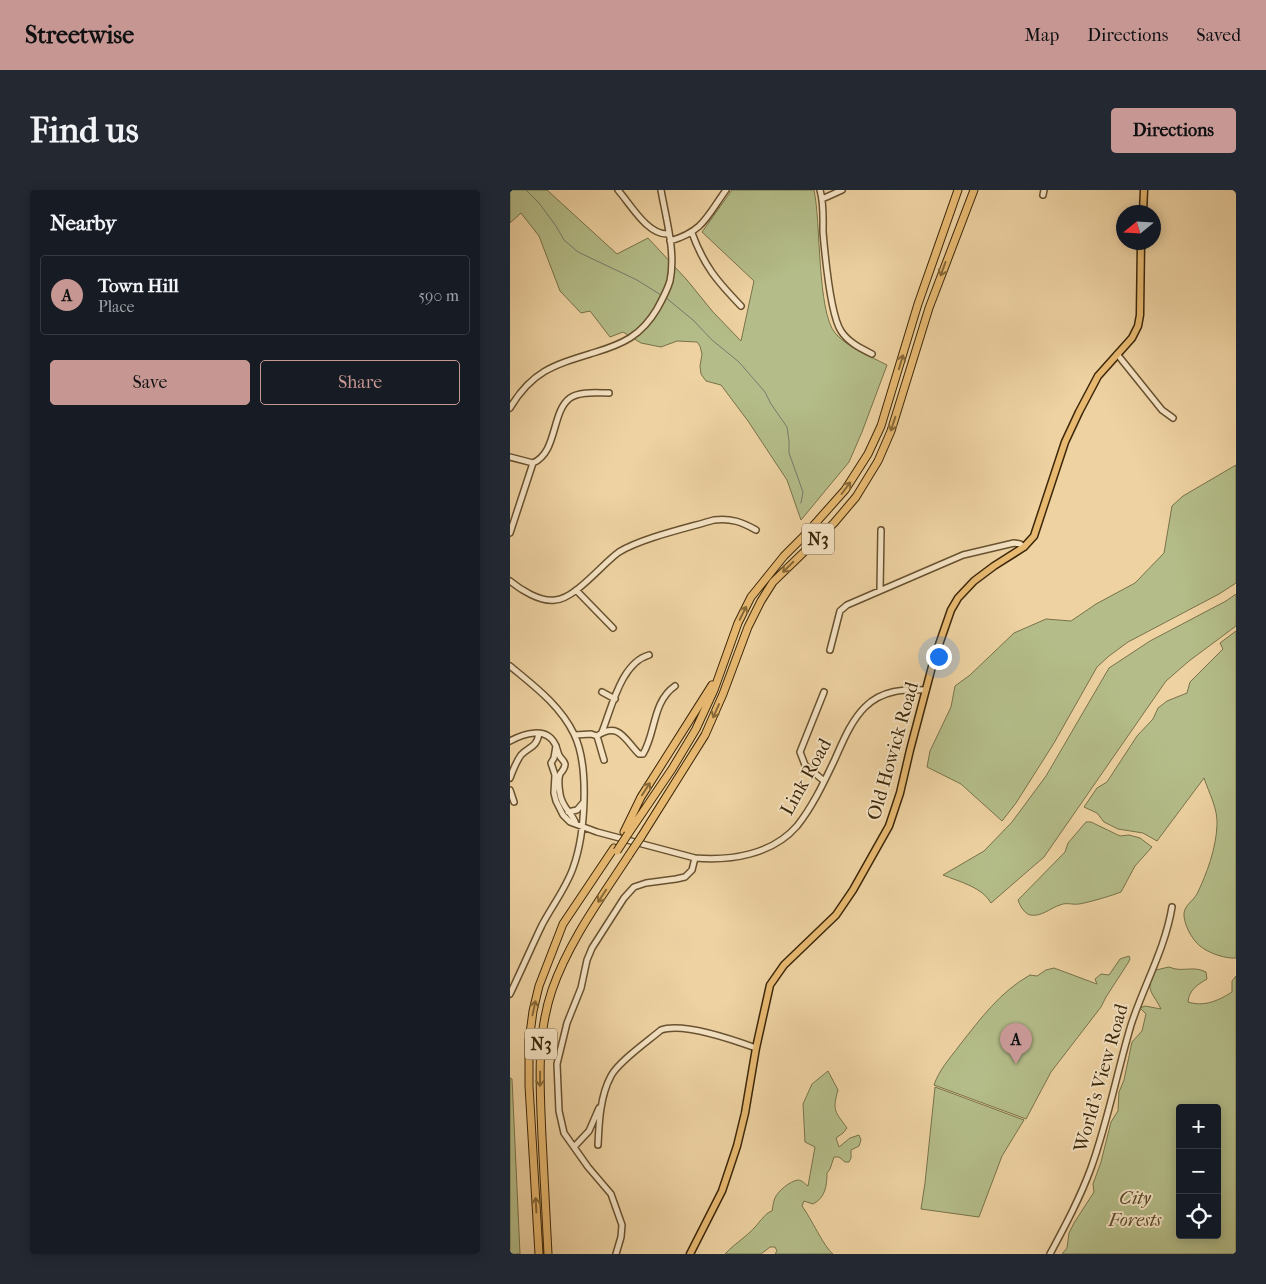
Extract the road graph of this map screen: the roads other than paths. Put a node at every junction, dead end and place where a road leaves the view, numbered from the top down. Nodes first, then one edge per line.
1 (618, 190) edge
2 (661, 190) edge
3 (726, 190) edge
4 (820, 190) edge
5 (842, 190) edge
6 (958, 190) edge
7 (963, 190) edge
8 (974, 190) edge
9 (1144, 190) edge
10 (822, 198) junction
11 (1143, 205) edge
12 (949, 220) junction
13 (692, 233) junction
14 (669, 234) junction
15 (670, 241) junction
16 (1141, 250) edge
17 (741, 306) dead end
18 (872, 354) dead end
19 (1117, 354) junction
20 (609, 393) dead end
21 (510, 408) edge
22 (1173, 418) dead end
23 (510, 457) edge
24 (533, 463) junction
25 (756, 530) dead end
26 (881, 530) dead end
27 (510, 533) edge
28 (1024, 547) junction
29 (510, 581) edge
30 (576, 590) junction
31 (880, 590) junction
32 (613, 628) dead end
33 (830, 650) dead end
34 (649, 655) dead end
35 (725, 658) junction
36 (510, 666) edge
37 (675, 686) dead end
38 (926, 690) junction
39 (602, 692) dead end
40 (824, 692) dead end
41 (615, 699) junction
42 (602, 732) junction
43 (539, 734) junction
44 (575, 735) junction
45 (597, 736) junction
46 (510, 741) edge
47 (556, 746) junction
48 (604, 760) dead end
49 (510, 778) edge
50 (824, 782) junction
51 (510, 790) edge
52 (514, 802) dead end
53 (583, 803) junction
54 (567, 812) junction
55 (576, 824) junction
56 (582, 827) junction
57 (626, 833) junction
58 (695, 858) junction
59 (1172, 907) dead end
60 (510, 994) edge
61 (756, 1048) junction
62 (604, 1096) junction
63 (598, 1145) dead end
64 (574, 1148) junction
65 (539, 1254) edge
66 (548, 1254) edge
67 (616, 1254) edge
68 (690, 1254) edge
69 (1050, 1254) edge

1 - 14 street
2 - 14 street
3 - 13 street
4 - 10 street
5 - 10 street
6 - 12 highway
7 - 12 highway
8 -> 66 highway, N3, bridge
9 - 11 main road
10 - 18 street
35 -> 12 highway, N3
13 - 15 street
13 - 17 street
14 - 15 street
15 - 21 street
16 - 19 main road, Old Howick Road
19 - 22 street
19 - 28 main road, Old Howick Road
20 - 24 street
23 - 24 street
24 - 27 street
25 - 30 street
26 - 31 street
28 - 31 street
28 - 38 main road, Old Howick Road
29 - 30 street
30 - 32 street
31 - 33 street
34 - 41 street
57 -> 35 highway
35 - 57 highway, N3
36 - 44 street
37 - 42 street
38 - 50 street, Link Road
38 - 61 main road, Old Howick Road
39 - 41 street
40 - 50 street
41 - 42 street
42 - 45 street
43 - 46 street
43 - 47 street
43 - 49 street
44 - 45 street
44 - 53 street
45 - 48 street
47 - 54 street
47 - 55 street
50 - 58 street, Link Road
51 - 52 street
53 - 54 street
53 - 56 street
54 - 55 street
55 - 56 street, Link Road
56 - 58 street, Link Road
56 - 60 street
65 -> 57 highway, N3, bridge
58 - 64 street
59 - 69 street, World's View Road
61 - 62 street
61 - 68 main road, Old Howick Road
62 - 63 street
62 - 64 street
64 - 67 street

